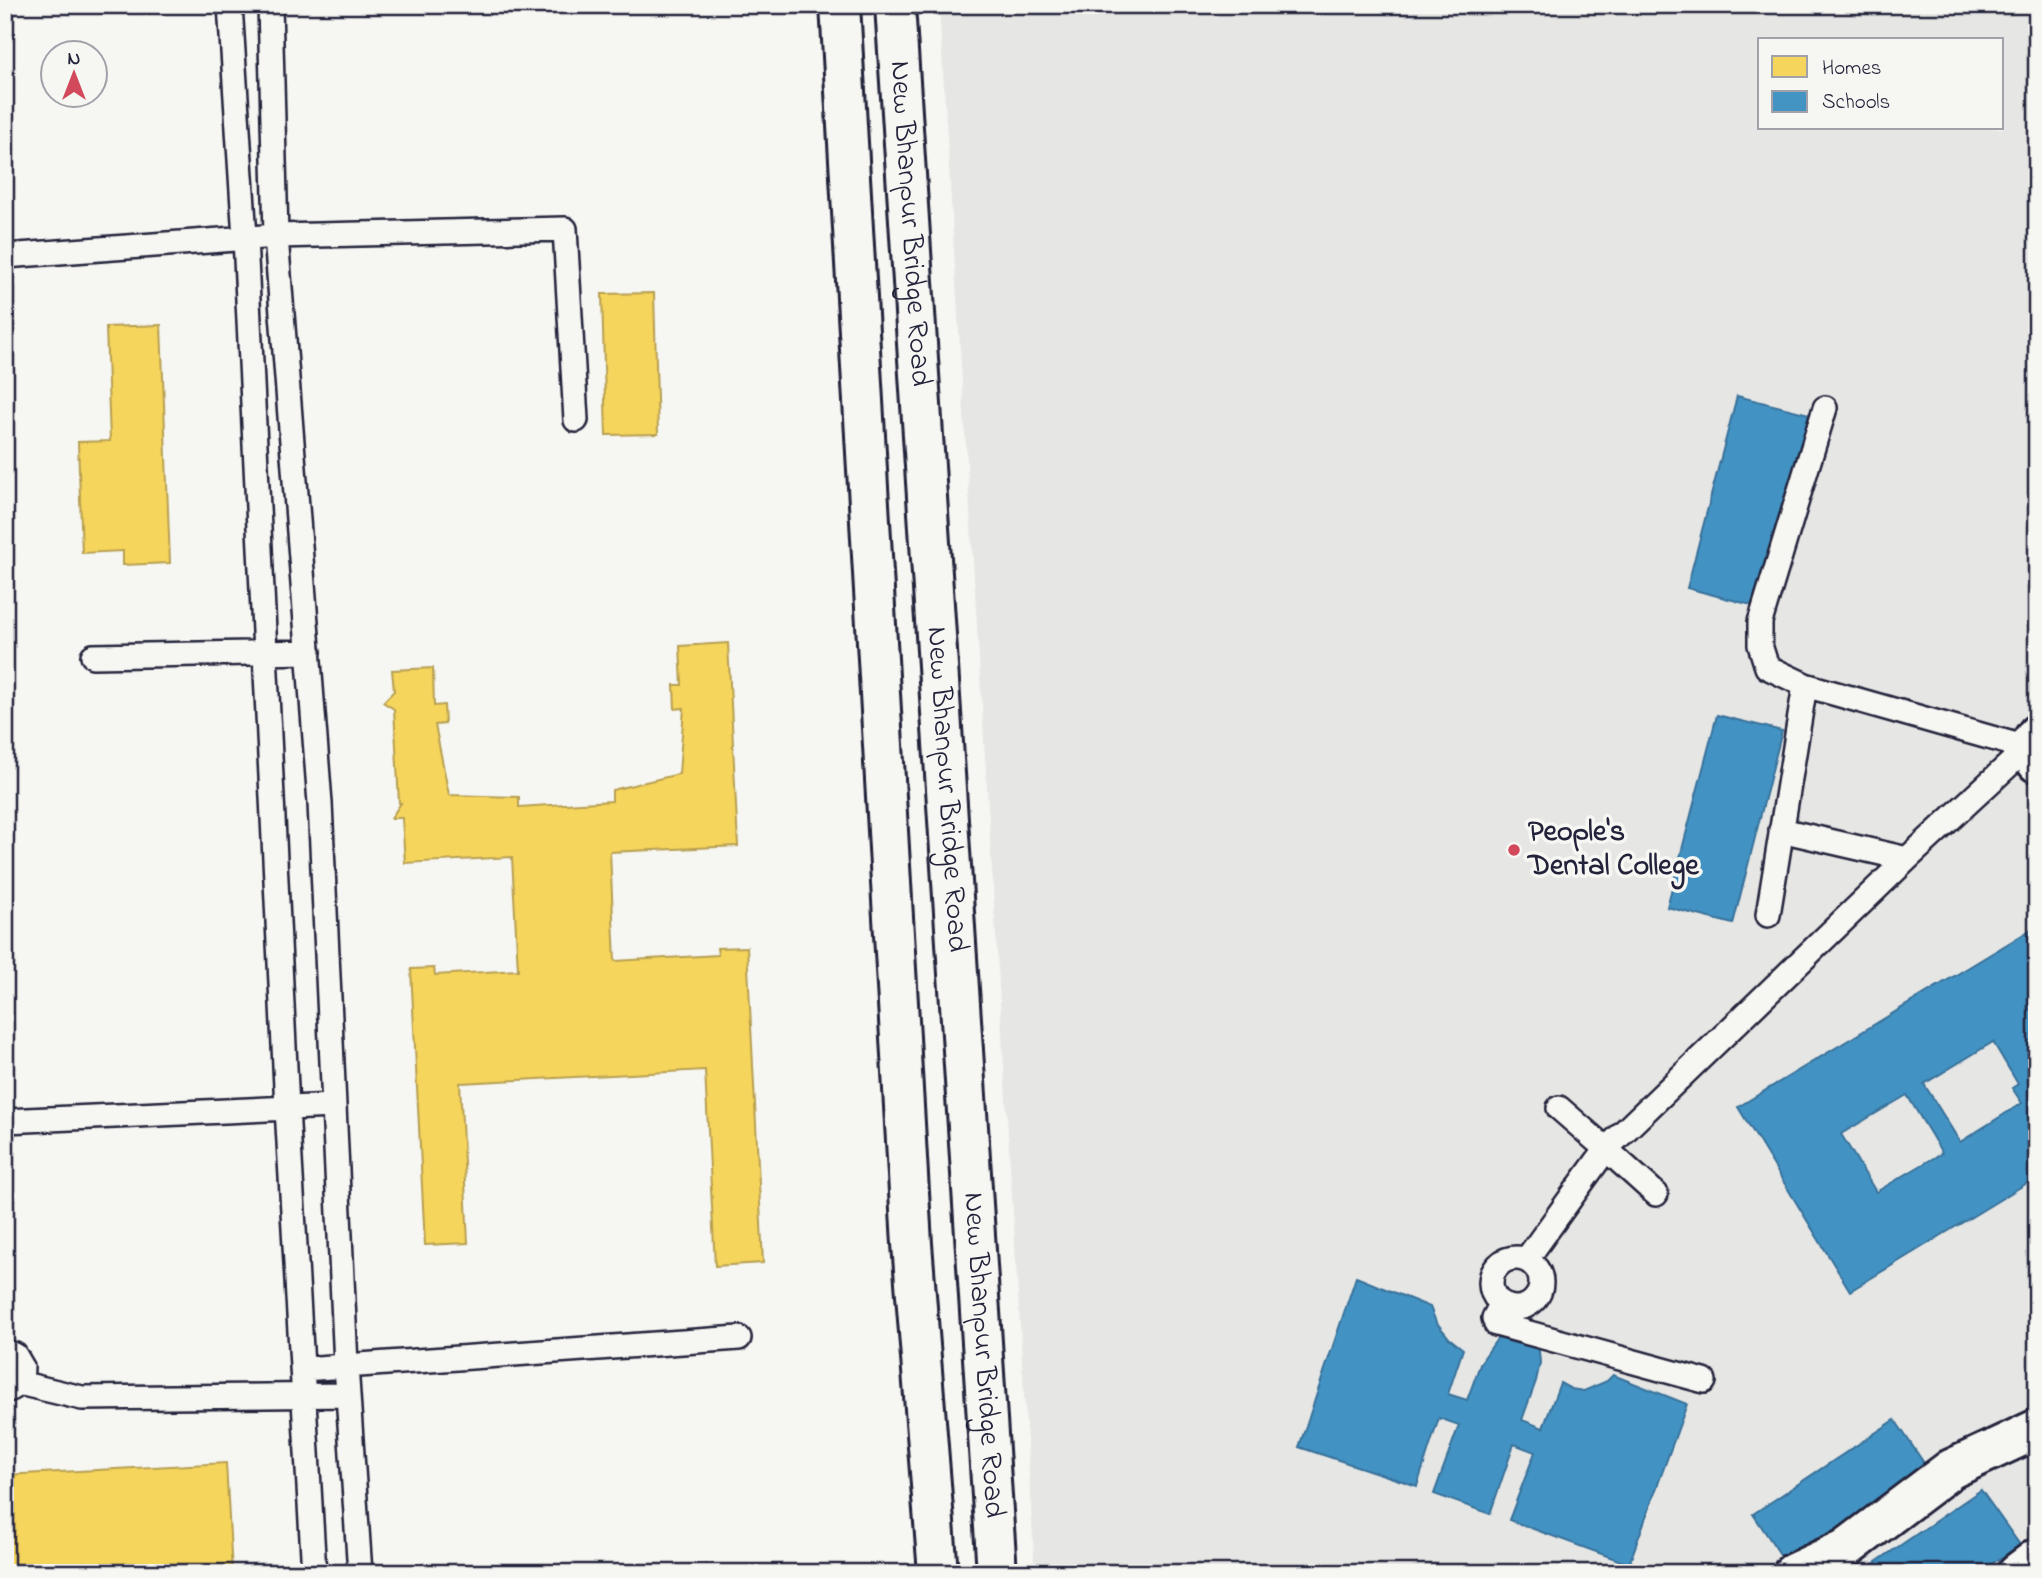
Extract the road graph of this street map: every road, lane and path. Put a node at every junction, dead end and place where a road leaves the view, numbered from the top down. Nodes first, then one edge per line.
1 (230, 5) edge
2 (270, 5) edge
3 (840, 5) edge
4 (895, 5) edge
5 (276, 236) junction
6 (245, 238) junction
7 (5, 256) edge
8 (1825, 408) dead end
9 (576, 420) dead end
10 (265, 652) junction
11 (309, 653) junction
12 (93, 656) dead end
13 (1805, 685) junction
14 (2034, 749) edge
15 (1781, 830) junction
16 (1907, 859) junction
17 (1768, 915) dead end
18 (333, 1106) junction
19 (287, 1108) junction
20 (1559, 1108) dead end
21 (5, 1121) edge
22 (1606, 1149) junction
23 (1656, 1194) dead end
24 (1526, 1260) junction
25 (1502, 1303) junction
26 (739, 1338) dead end
27 (5, 1352) edge
28 (346, 1365) junction
29 (303, 1369) junction
30 (1704, 1381) dead end
31 (12, 1387) edge
32 (348, 1395) junction
33 (304, 1396) junction
34 (2037, 1429) edge
35 (2037, 1558) edge
36 (314, 1573) edge
37 (360, 1573) edge
38 (938, 1573) edge
39 (997, 1573) edge
40 (1793, 1573) edge
41 (2017, 1573) edge

1 - 6 lane
2 - 5 lane
3 - 38 street, New Bhanpur Bridge Road
4 - 39 street, New Bhanpur Bridge Road
5 - 6 lane
5 - 9 lane
5 - 11 lane
6 - 7 lane
6 - 10 lane
8 - 13 lane
10 - 11 lane
10 - 12 lane
10 - 19 lane
11 - 18 lane
13 - 14 lane
13 - 15 lane
14 - 16 lane
15 - 16 lane
15 - 17 lane
16 - 22 lane
18 - 19 lane
18 - 28 lane
19 - 21 lane
19 - 29 lane
20 - 22 lane
22 - 23 lane
22 - 24 lane
24 - 25 lane
24 - 25 lane
25 - 30 lane
26 - 28 lane
27 - 31 lane
28 - 29 lane
28 - 32 lane
29 - 33 lane
31 - 33 lane
32 - 33 lane
32 - 37 lane
33 - 36 lane
34 - 40 street
35 - 41 street

